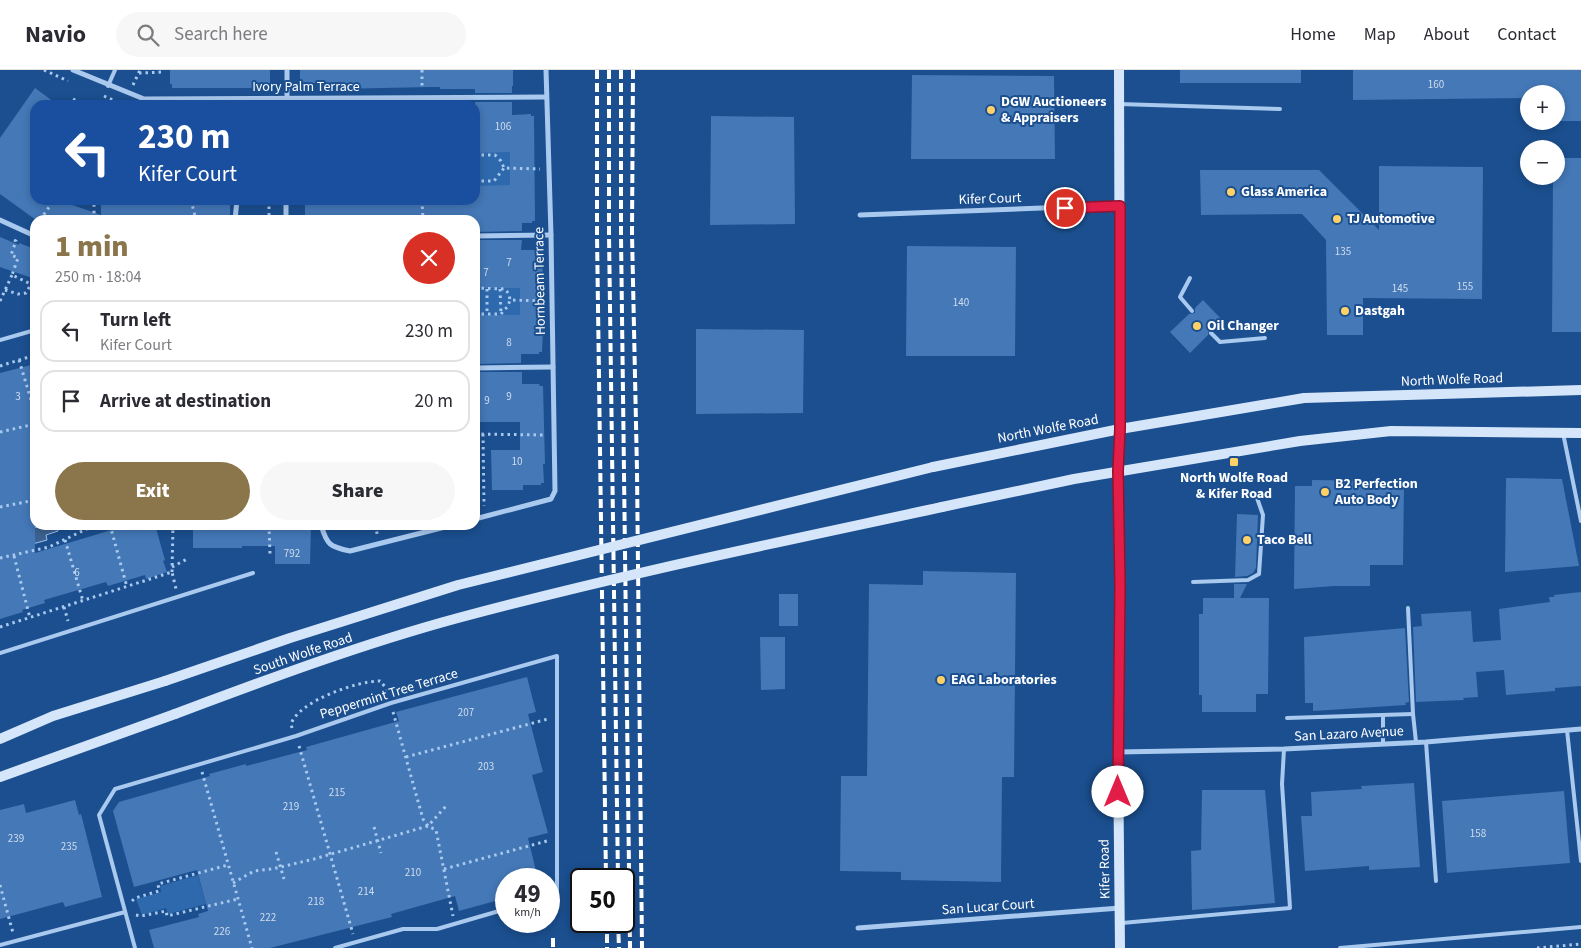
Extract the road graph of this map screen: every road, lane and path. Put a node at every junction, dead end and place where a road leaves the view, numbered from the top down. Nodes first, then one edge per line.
1 (73, 70) edge
2 (115, 70) edge
3 (287, 70) edge
4 (546, 70) edge
5 (1119, 70) edge
6 (164, 72) dead end
7 (139, 73) dead end
8 (108, 86) junction
9 (546, 97) junction
10 (287, 98) junction
11 (1119, 104) junction
12 (1280, 108) dead end
13 (480, 155) edge
14 (504, 168) junction
15 (548, 169) junction
16 (480, 181) edge
17 (1120, 206) junction
18 (860, 215) dead end
19 (0, 220) edge
20 (30, 234) edge
21 (551, 235) junction
22 (480, 236) edge
23 (8, 237) dead end
24 (12, 275) junction
25 (1190, 278) dead end
26 (30, 284) edge
27 (30, 288) edge
28 (480, 288) edge
29 (487, 289) junction
30 (500, 289) junction
31 (6, 290) junction
32 (510, 300) junction
33 (0, 301) edge
34 (552, 301) junction
35 (1192, 312) dead end
36 (480, 314) edge
37 (487, 314) junction
38 (501, 314) junction
39 (30, 331) edge
40 (1211, 333) dead end
41 (1265, 338) dead end
42 (0, 340) edge
43 (30, 357) edge
44 (19, 360) junction
45 (0, 366) edge
46 (553, 367) junction
47 (480, 368) edge
48 (1581, 390) edge
49 (30, 396) edge
50 (30, 425) edge
51 (1120, 429) junction
52 (0, 432) edge
53 (1563, 433) junction
54 (480, 434) edge
55 (484, 434) junction
56 (1581, 434) edge
57 (554, 435) junction
58 (1118, 471) junction
59 (1258, 498) dead end
60 (30, 501) edge
61 (0, 508) edge
62 (484, 517) junction
63 (480, 518) edge
64 (1581, 521) edge
65 (85, 530) edge
66 (111, 530) edge
67 (173, 530) edge
68 (269, 530) edge
69 (323, 530) edge
70 (433, 530) edge
71 (64, 540) junction
72 (619, 545) joint
73 (270, 554) dead end
74 (14, 556) junction
75 (0, 558) edge
76 (189, 558) dead end
77 (172, 567) junction
78 (172, 572) junction
79 (253, 573) dead end
80 (1193, 582) dead end
81 (127, 588) junction
82 (178, 597) junction
83 (83, 602) junction
84 (1408, 608) dead end
85 (30, 618) junction
86 (0, 627) edge
87 (0, 653) edge
88 (391, 703) junction
89 (1413, 714) junction
90 (557, 716) junction
91 (1383, 716) junction
92 (1287, 718) dead end
93 (1581, 729) edge
94 (1567, 730) junction
95 (296, 736) junction
96 (0, 739) edge
97 (1416, 742) junction
98 (1426, 742) junction
99 (1383, 744) junction
100 (1284, 749) junction
101 (1118, 752) junction
102 (406, 757) junction
103 (200, 764) junction
104 (0, 777) edge
105 (447, 805) dead end
106 (428, 826) junction
107 (374, 827) dead end
108 (557, 838) junction
109 (377, 840) junction
110 (276, 852) dead end
111 (381, 853) dead end
112 (330, 854) junction
113 (1581, 861) edge
114 (228, 865) junction
115 (280, 867) junction
116 (558, 868) edge
117 (444, 869) junction
118 (284, 879) dead end
119 (1436, 881) dead end
120 (233, 883) junction
121 (0, 885) edge
122 (238, 898) junction
123 (1120, 908) junction
124 (125, 912) junction
125 (495, 912) edge
126 (454, 924) junction
127 (1120, 924) junction
128 (1581, 927) edge
129 (858, 928) dead end
130 (15, 941) junction
131 (355, 942) junction
132 (1581, 944) edge
133 (0, 945) edge
134 (136, 948) edge
135 (252, 948) edge
136 (335, 948) edge
137 (1120, 948) edge
138 (1340, 948) edge
139 (1538, 948) edge

1 - 8 street, Ivory Palm Terrace
2 - 8 lane
3 - 10 street
4 - 9 street, Hornbeam Terrace
5 - 11 main road, Kifer Road
6 - 7 path
8 - 10 street, Ivory Palm Terrace
9 - 10 street, Ivory Palm Terrace
9 - 15 street, Hornbeam Terrace
11 - 12 lane
11 - 17 main road, Kifer Road
13 - 14 path
14 - 15 path
14 - 16 path
15 - 21 street, Hornbeam Terrace
17 - 18 street, Kifer Court
17 - 51 main road, Kifer Road
19 - 20 street
21 - 22 street
21 - 34 street, Hornbeam Terrace
23 - 24 path
24 - 26 path
24 - 31 path
25 - 35 lane
27 - 31 path
28 - 29 path
29 - 30 path
29 - 37 path
30 - 32 path
30 - 38 path
31 - 33 path
32 - 34 path
32 - 38 path
34 - 46 street, Hornbeam Terrace
36 - 37 path
37 - 38 path
39 - 42 lane
40 - 41 lane
43 - 44 path
44 - 45 path
44 - 49 path
46 - 47 street
46 - 57 street, Hornbeam Terrace
48 - 51 main road, North Wolfe Road
50 - 52 path
51 - 58 main road, Kifer Road
51 - 72 main road, North Wolfe Road, bridge
53 - 56 main road
53 - 58 main road
53 - 64 lane
54 - 55 path
55 - 57 path
55 - 62 path
57 - 62 street, Hornbeam Terrace
58 - 101 main road, Kifer Road
58 - 104 main road, South Wolfe Road, bridge
59 - 80 lane
60 - 61 path
62 - 63 street
65 - 71 path
66 - 81 path
67 - 77 path
68 - 73 path
69 - 70 street
71 - 74 path
71 - 83 path
72 - 96 main road, South Wolfe Road, bridge
74 - 75 path
74 - 85 path
76 - 77 path
77 - 78 path
78 - 81 path
78 - 82 path
79 - 82 lane
81 - 83 path
82 - 87 lane
83 - 85 path
84 - 89 lane
85 - 86 path
88 - 90 lane, Peppermint Tree Terrace
88 - 95 lane, Peppermint Tree Terrace
88 - 95 path
88 - 102 path
89 - 91 lane
89 - 97 lane
90 - 102 path
90 - 108 lane, Peppermint Tree Terrace
91 - 92 lane
91 - 99 lane
93 - 94 street, San Lazaro Avenue
94 - 98 street, San Lazaro Avenue
94 - 113 lane
95 - 103 lane, Peppermint Tree Terrace
95 - 112 path
97 - 98 street, San Lazaro Avenue
97 - 99 street, San Lazaro Avenue
98 - 119 lane
99 - 100 street, San Lazaro Avenue
100 - 101 street, San Lazaro Avenue
100 - 127 lane
101 - 123 main road, Kifer Road
102 - 106 path
103 - 114 path
103 - 124 lane, Peppermint Tree Terrace
105 - 106 path
106 - 109 path
106 - 117 path
107 - 109 path
108 - 116 lane, Peppermint Tree Terrace
108 - 117 path
109 - 111 path
109 - 112 path
110 - 115 path
112 - 115 path
112 - 131 path
114 - 120 path
114 - 124 path
115 - 118 path
115 - 120 path
117 - 126 path
120 - 122 path
121 - 130 path
122 - 124 path
122 - 135 path
123 - 127 main road, Kifer Road
123 - 129 street, San Lucar Court
124 - 130 lane
124 - 134 lane, Peppermint Tree Terrace
125 - 126 lane
126 - 131 lane
127 - 137 main road, Kifer Road
128 - 138 lane
130 - 133 lane
131 - 136 lane
132 - 139 path

